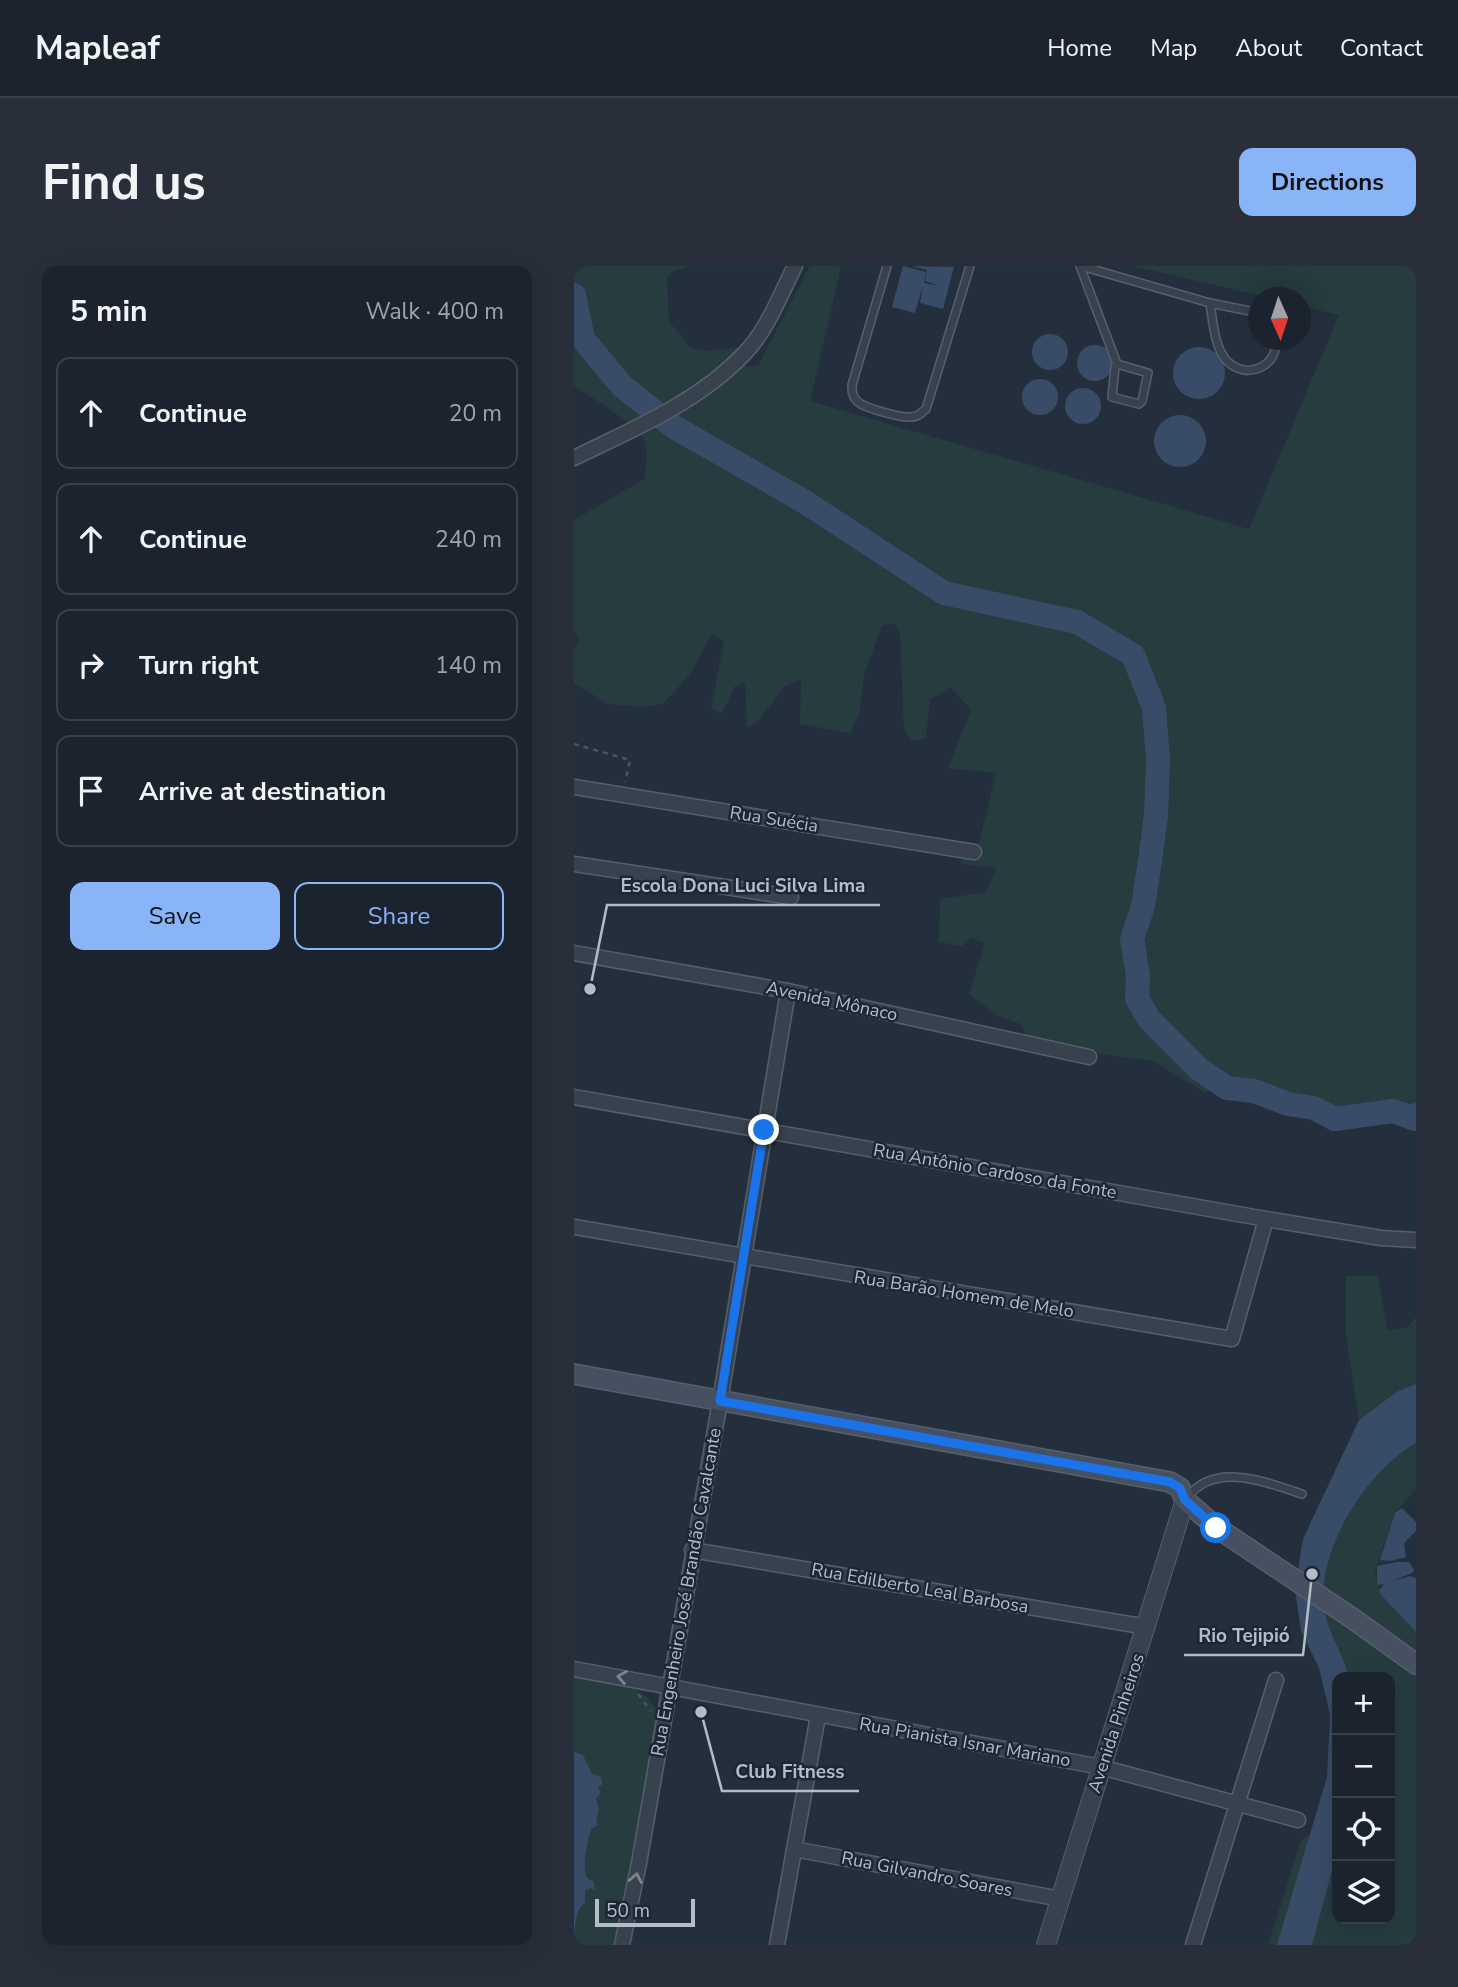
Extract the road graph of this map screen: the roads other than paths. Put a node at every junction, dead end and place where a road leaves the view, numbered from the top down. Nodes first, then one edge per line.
1 (795, 266) edge
2 (887, 266) edge
3 (970, 266) edge
4 (1081, 266) edge
5 (1210, 303) junction
6 (1248, 311) edge
7 (1276, 350) edge
8 (1117, 364) junction
9 (574, 458) edge
10 (574, 787) edge
11 (974, 852) dead end
12 (574, 864) edge
13 (791, 897) dead end
14 (574, 953) edge
15 (788, 991) junction
16 (1088, 1057) dead end
17 (574, 1097) edge
18 (764, 1130) junction
19 (1266, 1219) junction
20 (574, 1227) edge
21 (1416, 1240) edge
22 (742, 1257) junction
23 (575, 1379) edge
24 (720, 1401) junction
25 (1302, 1494) dead end
26 (1185, 1500) junction
27 (692, 1550) junction
28 (1147, 1627) junction
29 (1416, 1664) edge
30 (574, 1669) edge
31 (1276, 1680) dead end
32 (669, 1686) junction
33 (818, 1716) junction
34 (1101, 1767) junction
35 (1237, 1802) junction
36 (1298, 1820) dead end
37 (794, 1849) junction
38 (1061, 1899) junction
39 (622, 1945) edge
40 (777, 1945) edge
41 (1046, 1945) edge
42 (1193, 1945) edge

1 - 9 street
2 - 3 lane
4 - 5 lane
4 - 8 lane
5 - 6 lane
5 - 7 lane
8 - 8 lane
10 - 11 street, Rua Suécia
12 - 13 street
14 - 15 street, Avenida Mônaco
15 - 16 street, Avenida Mônaco
15 - 18 street, Rua Engenheiro José Brandão Cavalcante
17 - 18 street, Rua Antônio Cardoso da Fonte
18 - 19 street, Rua Antônio Cardoso da Fonte
18 - 22 street, Rua Engenheiro José Brandão Cavalcante
19 - 21 street, Rua Antônio Cardoso da Fonte
19 - 22 street, Rua Barão Homem de Melo
20 - 22 street, Rua Barão Homem de Melo
22 - 24 street, Rua Engenheiro José Brandão Cavalcante
23 - 24 main road
24 - 26 main road
24 - 27 street, Rua Engenheiro José Brandão Cavalcante
25 - 26 lane
26 - 28 street, Avenida Pinheiros
26 - 29 main road
27 - 28 street, Rua Edilberto Leal Barbosa
27 - 32 street, Rua Engenheiro José Brandão Cavalcante
28 - 34 street, Avenida Pinheiros
32 -> 30 street, Rua Pianista Isnar Mariano
31 - 35 street
32 - 33 street, Rua Pianista Isnar Mariano
39 -> 32 street, Rua Engenheiro José Brandão Cavalcante
33 - 34 street, Rua Pianista Isnar Mariano
33 - 37 street
34 - 35 street, Rua Pianista Isnar Mariano
34 - 38 street, Avenida Pinheiros
35 - 36 street, Rua Pianista Isnar Mariano
35 - 42 street
37 - 38 street, Rua Gilvandro Soares
37 - 40 street
38 - 41 street, Avenida Pinheiros

